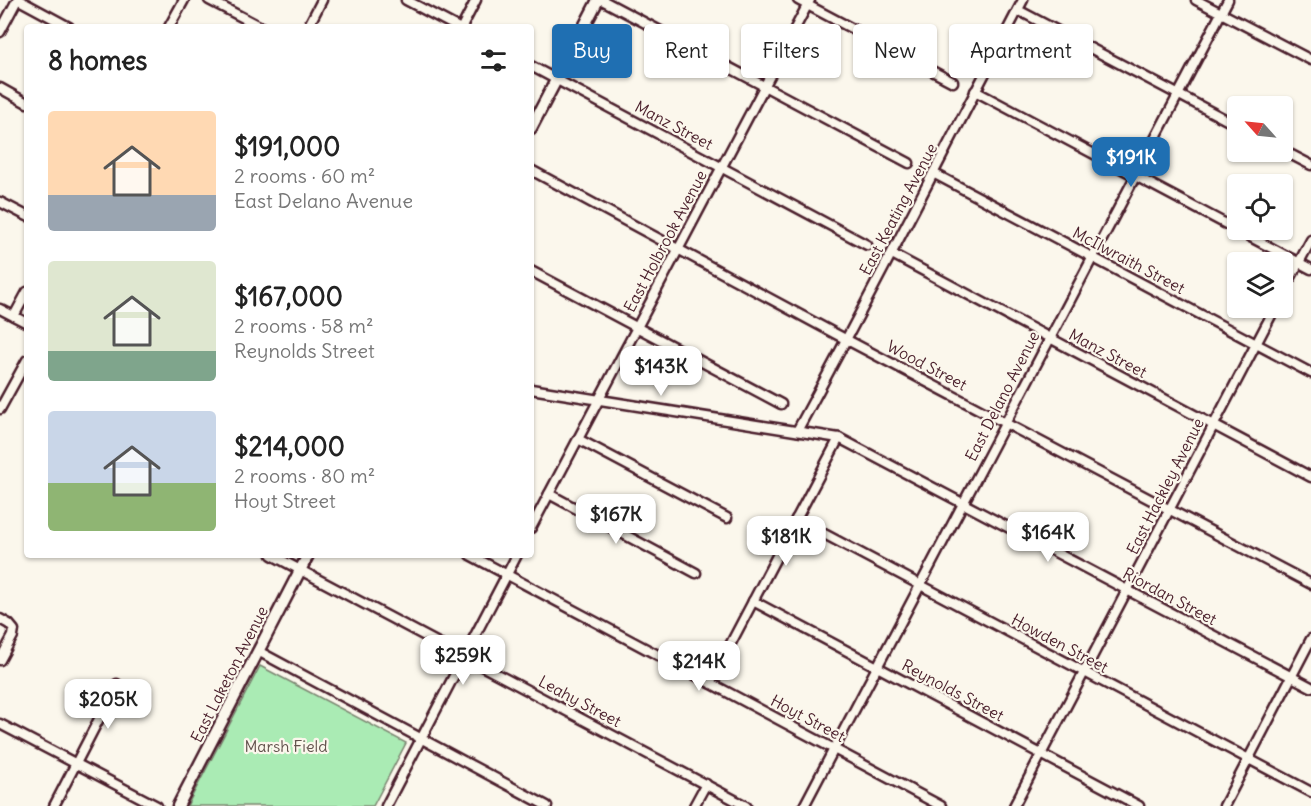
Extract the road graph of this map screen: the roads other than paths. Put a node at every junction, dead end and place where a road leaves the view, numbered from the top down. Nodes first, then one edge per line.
1 (18, 0) edge
2 (184, 0) edge
3 (209, 0) edge
4 (322, 0) edge
5 (406, 0) edge
6 (476, 0) edge
7 (600, 0) edge
8 (798, 0) edge
9 (1023, 0) edge
10 (1196, 0) edge
11 (1228, 0) edge
12 (809, 2) edge
13 (1018, 10) junction
14 (1221, 13) junction
15 (63, 24) edge
16 (171, 24) edge
17 (255, 24) edge
18 (310, 24) edge
19 (451, 24) edge
20 (464, 24) edge
21 (0, 32) edge
22 (1311, 60) edge
23 (534, 68) edge
24 (556, 80) junction
25 (953, 82) dead end
26 (764, 86) junction
27 (0, 88) edge
28 (975, 92) junction
29 (1178, 94) junction
30 (24, 101) edge
31 (1227, 120) edge
32 (534, 122) edge
33 (1293, 156) edge
34 (909, 163) dead end
35 (1311, 165) edge
36 (721, 167) junction
37 (534, 172) edge
38 (933, 173) junction
39 (1135, 175) junction
40 (0, 202) edge
41 (24, 214) edge
42 (1311, 240) edge
43 (867, 245) dead end
44 (678, 248) junction
45 (892, 254) junction
46 (1092, 257) junction
47 (1299, 262) junction
48 (1311, 269) edge
49 (534, 273) edge
50 (1293, 273) edge
51 (24, 298) edge
52 (0, 309) edge
53 (14, 316) junction
54 (1270, 318) edge
55 (24, 321) edge
56 (637, 328) junction
57 (1049, 338) junction
58 (846, 339) junction
59 (1256, 344) junction
60 (24, 365) edge
61 (1311, 373) edge
62 (534, 389) edge
63 (599, 400) junction
64 (781, 404) dead end
65 (0, 409) edge
66 (1005, 422) junction
67 (1213, 425) junction
68 (797, 431) junction
69 (839, 438) junction
70 (578, 439) junction
71 (1311, 477) edge
72 (549, 494) junction
73 (963, 504) junction
74 (1171, 509) junction
75 (728, 518) dead end
76 (796, 519) junction
77 (534, 522) edge
78 (278, 558) edge
79 (306, 558) edge
80 (476, 558) edge
81 (516, 558) edge
82 (300, 570) junction
83 (696, 573) dead end
84 (507, 575) junction
85 (1311, 584) edge
86 (920, 585) junction
87 (1128, 591) junction
88 (753, 601) junction
89 (0, 619) edge
90 (1311, 639) edge
91 (258, 651) junction
92 (464, 657) junction
93 (0, 660) edge
94 (877, 667) junction
95 (1084, 673) junction
96 (1291, 676) junction
97 (710, 683) junction
98 (117, 684) dead end
99 (1311, 687) edge
100 (0, 724) edge
101 (420, 738) junction
102 (834, 749) junction
103 (1041, 754) junction
104 (1248, 759) junction
105 (75, 764) junction
106 (706, 784) junction
107 (1311, 792) edge
108 (54, 806) edge
109 (156, 806) edge
110 (178, 806) edge
111 (386, 806) edge
112 (547, 806) edge
113 (694, 806) edge
114 (746, 806) edge
115 (804, 806) edge
116 (941, 806) edge
117 (1014, 806) edge
118 (1139, 806) edge
119 (1224, 806) edge

1 - 15 street
1 - 21 street
2 - 16 street
3 - 17 street
4 - 18 street
5 - 19 street
6 - 20 street
7 - 24 main road
7 - 26 street
8 - 12 street
9 - 13 street, East Keating Avenue
10 - 14 street
11 - 14 street, East Delano Avenue
12 - 25 street
12 - 26 street, East Holbrook Avenue
13 - 28 street, East Keating Avenue
13 - 29 street
14 - 22 street
14 - 29 street, East Delano Avenue
23 - 24 street, Manz Street
24 - 32 main road
24 - 36 street, Manz Street
26 - 34 street
26 - 36 street, East Holbrook Avenue
27 - 30 street
28 - 38 street, East Keating Avenue
28 - 39 street
29 - 31 street
29 - 39 street, East Delano Avenue
33 - 35 street
36 - 43 street, Manz Street
36 - 44 street, East Holbrook Avenue
37 - 44 street, Wood Street
38 - 45 street, East Keating Avenue
38 - 46 street, McIlwraith Street
39 - 46 street, East Delano Avenue
39 - 47 street
40 - 41 street
42 - 47 street
44 - 56 street, East Holbrook Avenue
44 - 58 street, Wood Street
45 - 57 street, Manz Street
45 - 58 street, East Keating Avenue
46 - 57 street, East Delano Avenue
46 - 59 street, McIlwraith Street
47 - 48 street
47 - 50 street
49 - 56 street
51 - 53 street
52 - 53 street
53 - 55 street
54 - 59 street, East Hackley Avenue
56 - 63 street, East Holbrook Avenue
56 - 64 street
57 - 66 street, East Delano Avenue
57 - 67 street, Manz Street
58 - 66 street, Wood Street
58 - 68 street, East Keating Avenue
59 - 61 street, McIlwraith Street
59 - 67 street, East Hackley Avenue
60 - 65 street
62 - 63 street, Riordan Street
63 - 68 street, Riordan Street
63 - 70 street, East Holbrook Avenue
66 - 73 street, East Delano Avenue
66 - 74 street, Wood Street
67 - 71 street, Manz Street
67 - 74 street, East Hackley Avenue
68 - 69 street, Riordan Street
69 - 73 street, Riordan Street
69 - 76 street
70 - 72 street, East Holbrook Avenue
70 - 75 street
72 - 77 street, East Holbrook Avenue
72 - 83 street
73 - 86 street, East Delano Avenue
73 - 87 street, Riordan Street
74 - 85 street, Wood Street
74 - 87 street, East Hackley Avenue
76 - 86 street, Howden Street
76 - 88 street
78 - 82 street, Leahy Street
79 - 82 main road, East Laketon Avenue
80 - 84 street, Hoyt Street
81 - 84 street
82 - 91 main road, East Laketon Avenue
82 - 92 street, Leahy Street
84 - 92 street
84 - 97 street, Hoyt Street
86 - 94 street, East Delano Avenue
86 - 95 street, Howden Street
87 - 95 street, East Hackley Avenue
87 - 96 street, Riordan Street
88 - 94 street, Reynolds Street
88 - 97 street
89 - 93 street
90 - 96 street
91 - 101 street
91 - 110 main road, East Laketon Avenue
92 - 101 street
92 - 106 street, Leahy Street
94 - 102 street, East Delano Avenue
94 - 103 street, Reynolds Street
95 - 103 street, East Hackley Avenue
95 - 104 street, Howden Street
96 - 99 street, Riordan Street
96 - 104 street
97 - 102 street, Hoyt Street
98 - 105 street
100 - 105 street
101 - 111 street
101 - 112 street
102 - 115 street, East Delano Avenue
102 - 116 street, Hoyt Street
103 - 117 street, East Hackley Avenue
103 - 118 street, Reynolds Street
104 - 107 street, Howden Street
104 - 119 street
105 - 108 street
105 - 109 street
106 - 113 street
106 - 114 street, Leahy Street

